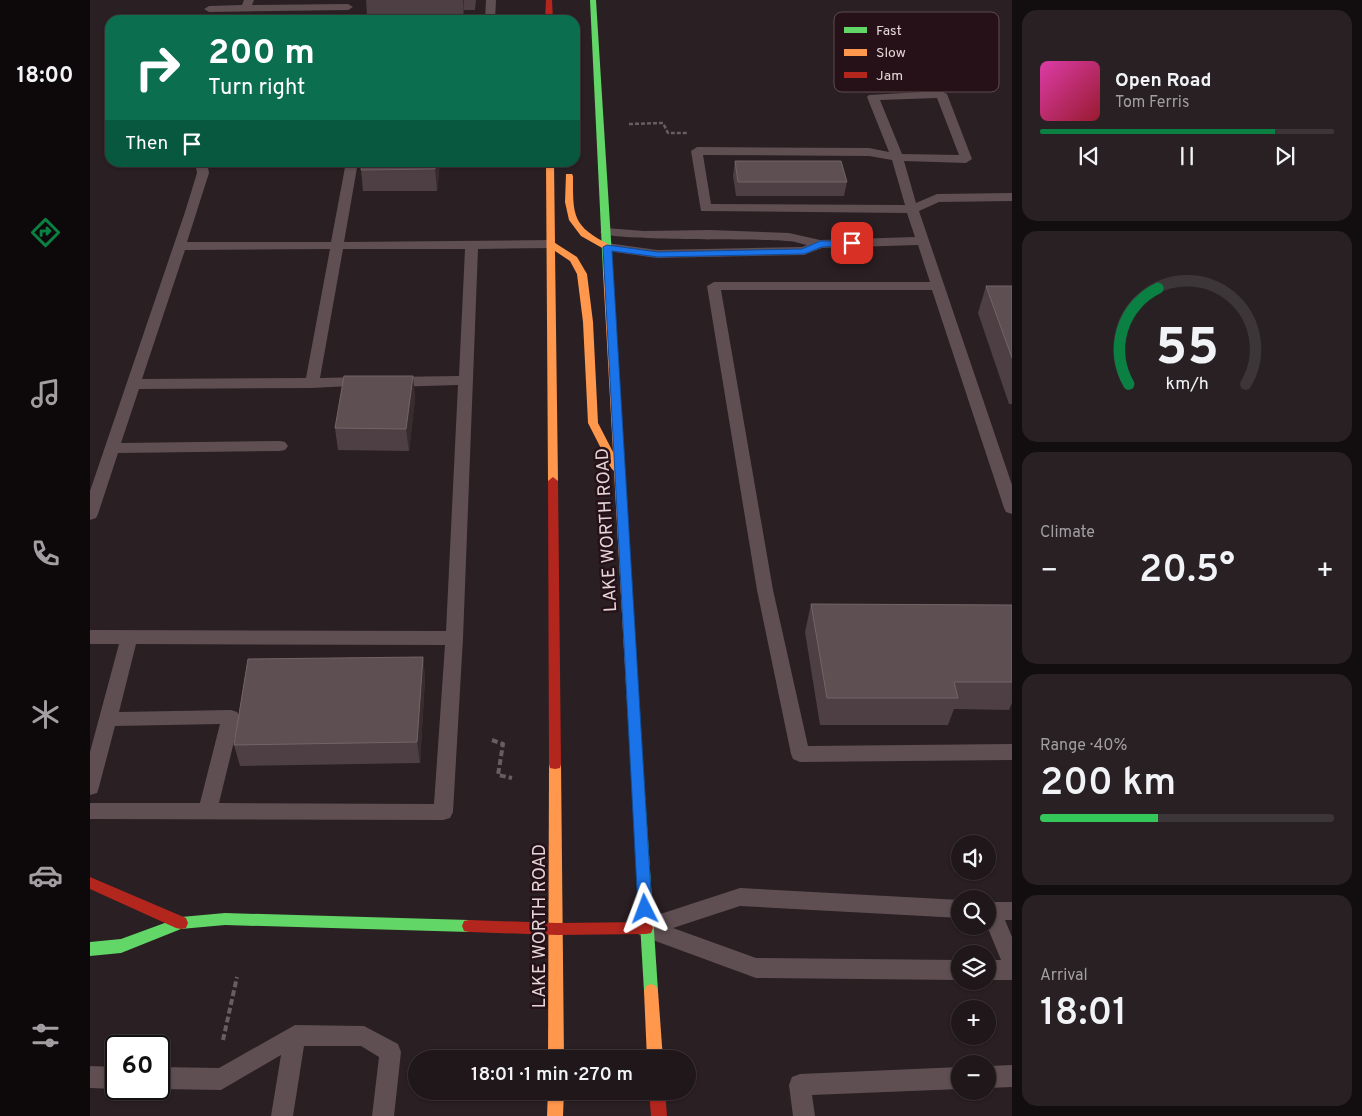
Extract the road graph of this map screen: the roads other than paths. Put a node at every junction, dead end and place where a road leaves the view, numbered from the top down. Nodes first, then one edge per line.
1 (491, 0) edge
2 (549, 0) edge
3 (593, 0) edge
4 (349, 3) edge
5 (210, 4) edge
6 (247, 4) edge
7 (490, 15) edge
8 (549, 15) edge
9 (898, 157) junction
10 (201, 167) edge
11 (351, 167) edge
12 (550, 167) edge
13 (569, 167) edge
14 (1012, 198) edge
15 (912, 209) junction
16 (606, 232) junction
17 (924, 242) junction
18 (551, 244) junction
19 (820, 244) junction
20 (472, 245) junction
21 (180, 246) junction
22 (338, 246) junction
23 (607, 247) junction
24 (938, 286) junction
25 (466, 380) junction
26 (312, 383) junction
27 (133, 384) junction
28 (280, 446) dead end
29 (112, 448) junction
30 (621, 476) junction
31 (1012, 508) edge
32 (90, 514) edge
33 (90, 637) edge
34 (129, 637) junction
35 (454, 638) junction
36 (108, 718) junction
37 (1012, 752) edge
38 (90, 787) edge
39 (90, 811) edge
40 (208, 811) junction
41 (90, 883) edge
42 (951, 909) edge
43 (996, 911) edge
44 (1012, 911) edge
45 (181, 922) junction
46 (996, 926) edge
47 (646, 928) junction
48 (557, 929) junction
49 (90, 949) edge
50 (1012, 961) edge
51 (951, 970) edge
52 (996, 970) edge
53 (1012, 970) edge
54 (295, 1035) junction
55 (556, 1050) edge
56 (654, 1050) edge
57 (1012, 1076) edge
58 (90, 1077) edge
59 (996, 1077) edge
60 (105, 1078) edge
61 (170, 1078) edge
62 (951, 1078) edge
63 (800, 1085) joint
64 (556, 1100) edge
65 (658, 1100) edge
66 (282, 1116) edge
67 (384, 1116) edge
68 (555, 1116) edge
69 (659, 1116) edge
70 (804, 1116) edge

1 - 7 lane
2 - 8 main road
3 - 16 main road, LAKE WORTH ROAD
4 - 6 lane
5 - 6 lane
9 - 9 lane
9 - 15 lane
9 - 15 lane
10 - 21 lane
11 - 22 lane
12 - 18 main road, LAKE WORTH ROAD
13 - 23 main road
14 - 15 lane
15 - 17 lane
16 - 19 lane
16 - 23 main road, LAKE WORTH ROAD
17 - 19 lane
17 - 24 lane
18 - 20 lane
18 - 30 main road
18 - 48 main road, LAKE WORTH ROAD
19 - 23 lane
20 - 22 lane
20 - 25 lane
21 - 22 lane
21 - 27 lane
22 - 26 lane
23 - 30 main road, LAKE WORTH ROAD
24 - 31 lane
24 - 37 lane
25 - 26 lane
25 - 35 lane
26 - 27 lane
27 - 29 lane
28 - 29 lane
29 - 32 lane
30 - 47 main road, LAKE WORTH ROAD
33 - 34 lane
34 - 35 lane
34 - 36 lane
35 - 40 lane
36 - 38 lane
36 - 40 lane
39 - 40 lane
41 - 45 main road
42 - 47 lane
43 - 44 lane
45 - 48 main road
45 - 49 main road
46 - 50 lane
47 - 48 main road
47 - 51 lane
47 - 56 main road, LAKE WORTH ROAD
48 - 55 main road, LAKE WORTH ROAD
52 - 53 lane
54 - 61 lane
54 - 66 lane
54 - 67 lane
57 - 59 lane
58 - 60 lane
62 - 63 lane
63 - 70 lane
64 - 68 main road
65 - 69 main road

